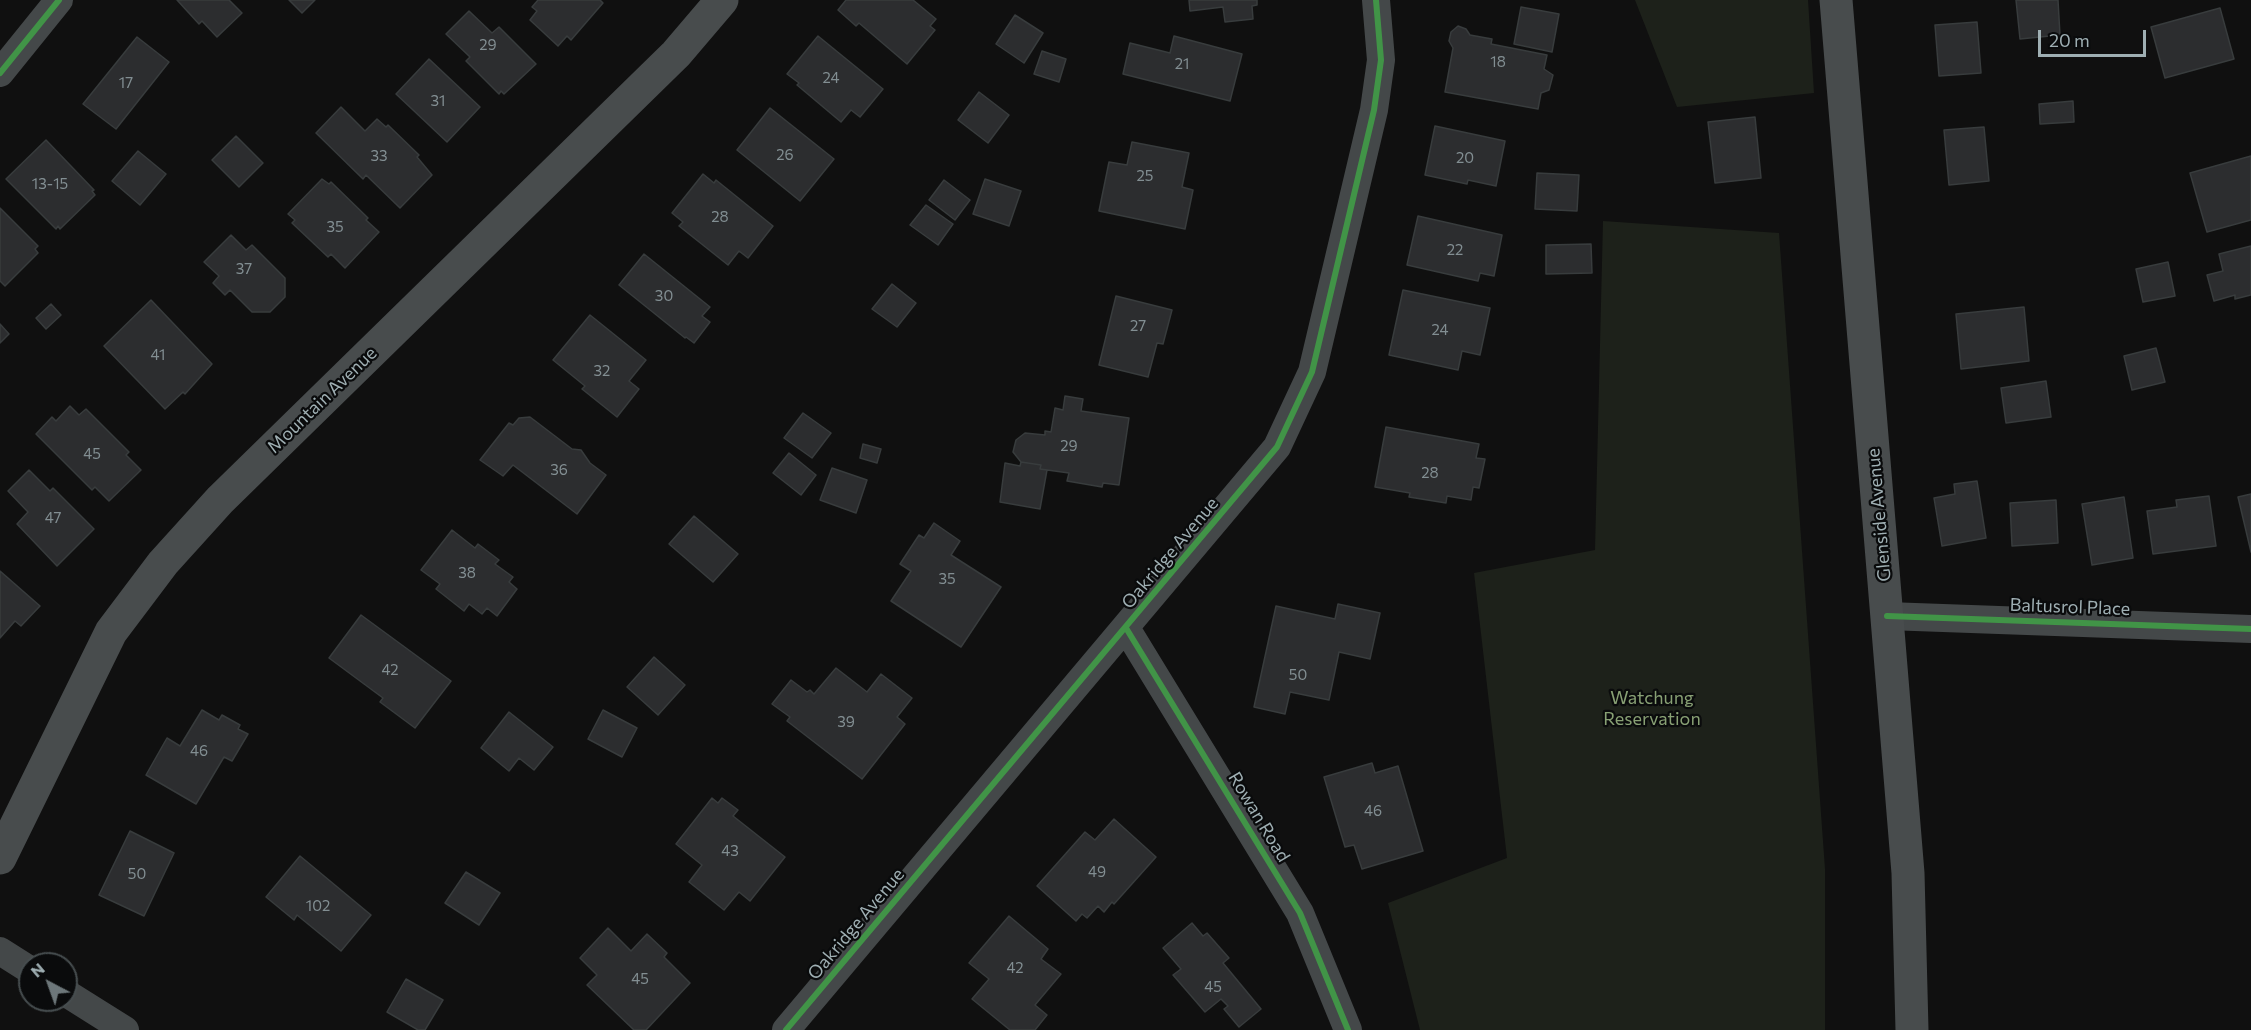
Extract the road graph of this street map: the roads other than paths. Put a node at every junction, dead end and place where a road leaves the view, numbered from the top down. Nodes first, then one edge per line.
1 (59, 0) edge
2 (722, 0) edge
3 (1376, 0) edge
4 (1836, 0) edge
5 (0, 73) edge
6 (1887, 615) junction
7 (1126, 628) junction
8 (2251, 629) edge
9 (0, 858) edge
10 (0, 951) edge
11 (18, 962) edge
12 (78, 1001) edge
13 (125, 1030) edge
14 (786, 1030) edge
15 (1348, 1030) edge
16 (1912, 1030) edge

1 - 5 street
2 - 9 main road, Mountain Avenue
3 - 7 street, Oakridge Avenue
4 - 6 main road, Glenside Avenue
6 - 8 street, Baltusrol Place
6 - 16 main road, Glenside Avenue
7 - 14 street, Oakridge Avenue
7 - 15 street, Rowan Road
10 - 11 street
12 - 13 street

